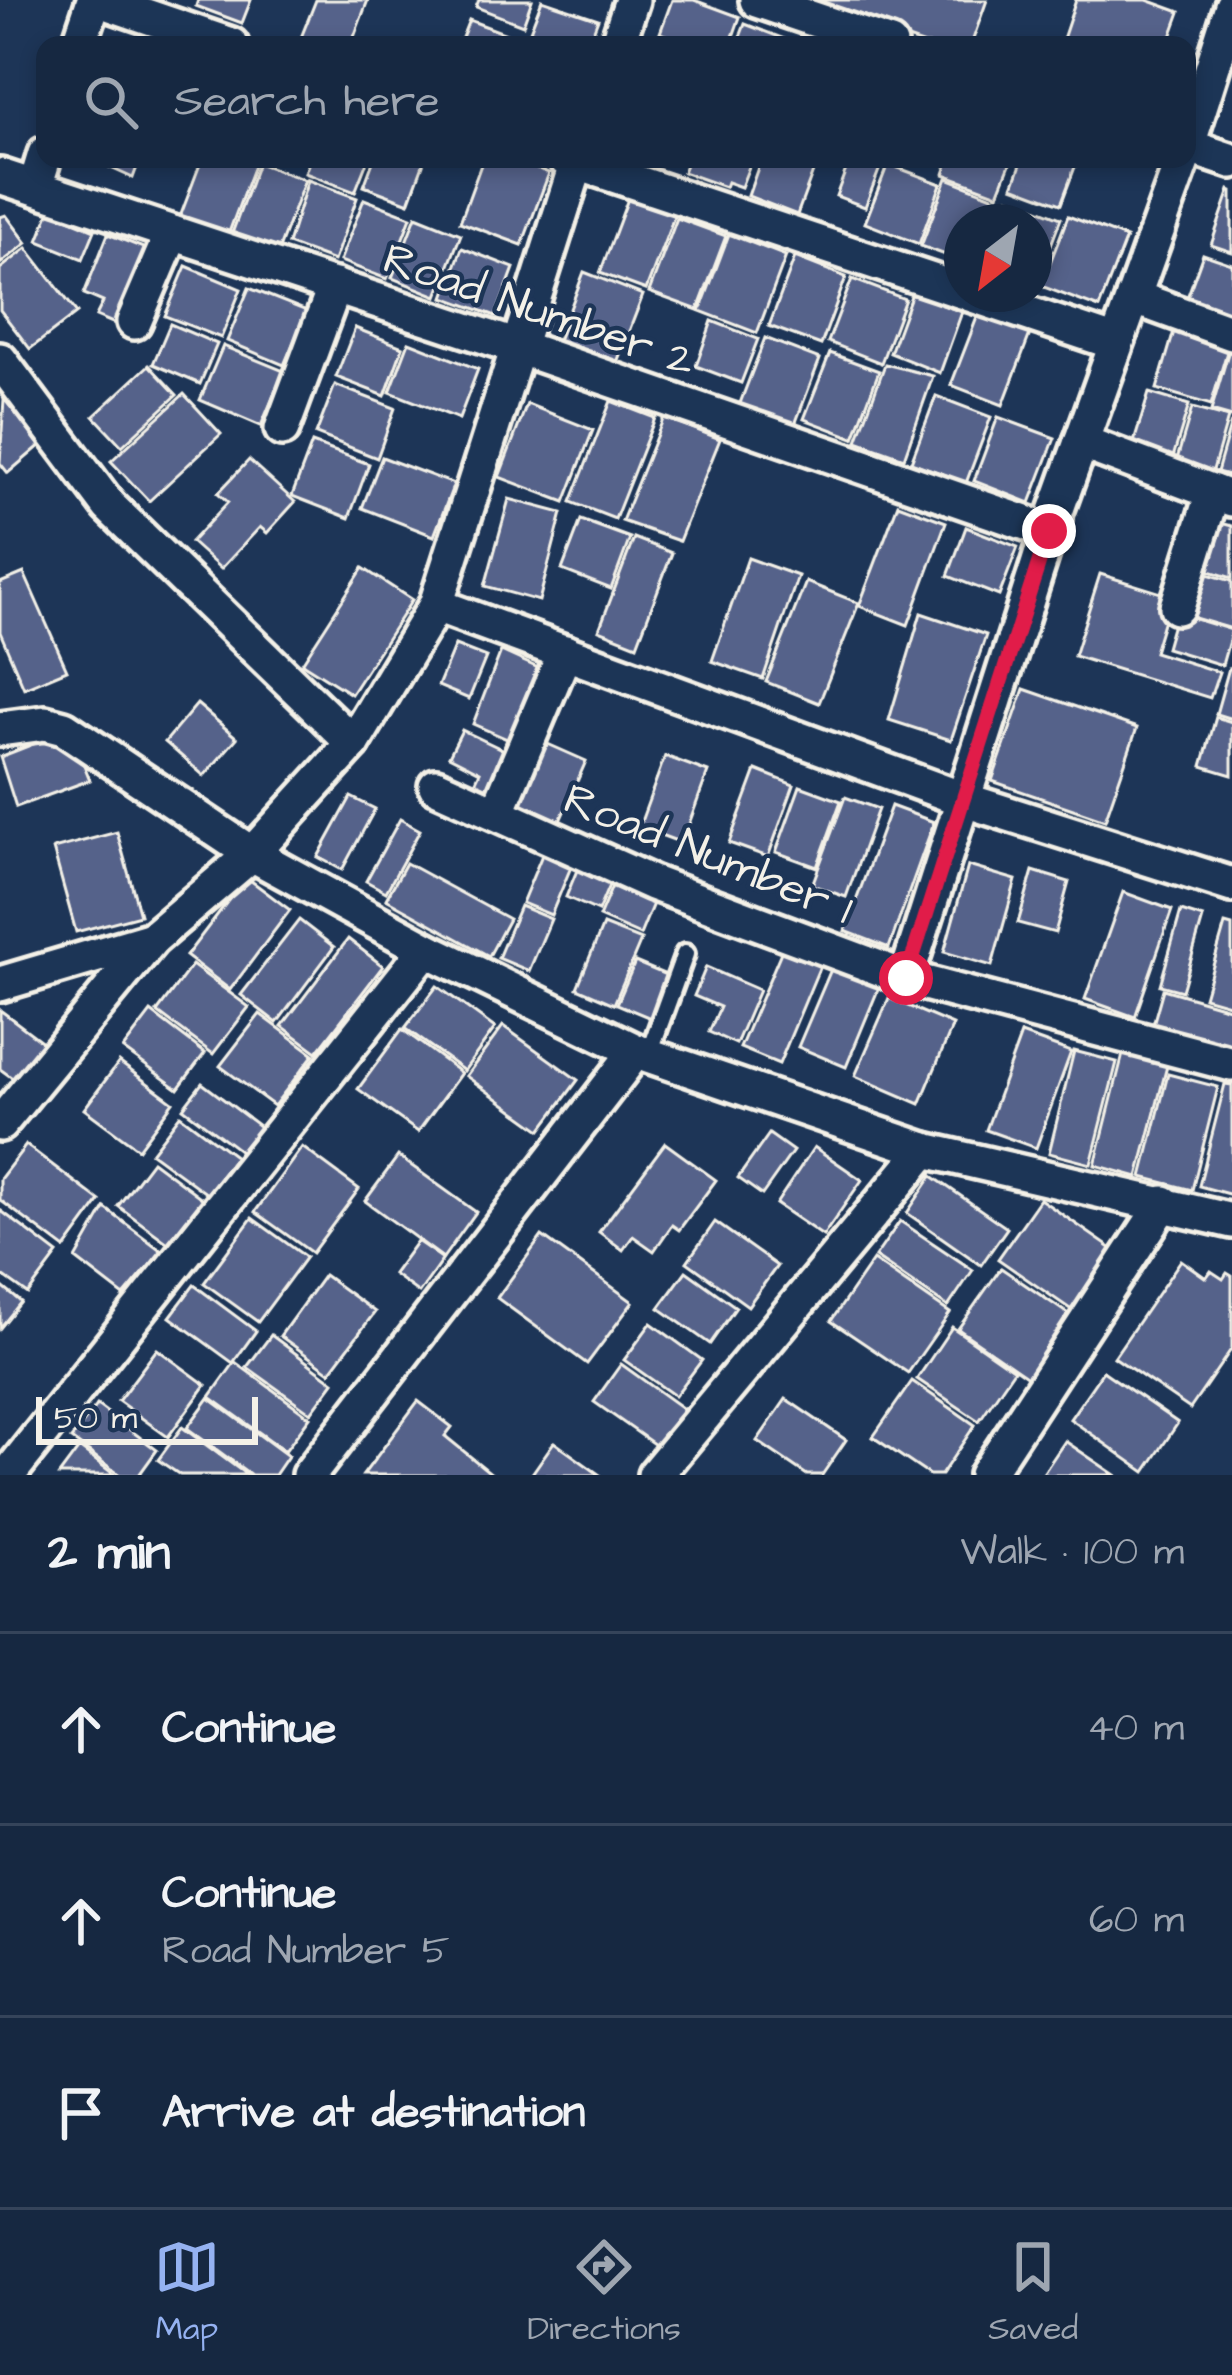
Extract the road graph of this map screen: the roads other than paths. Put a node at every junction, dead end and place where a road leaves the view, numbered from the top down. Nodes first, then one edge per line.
1 (96, 0) edge
2 (632, 0) edge
3 (757, 0) edge
4 (1232, 6) edge
5 (83, 36) edge
6 (204, 36) edge
7 (620, 36) edge
8 (863, 36) edge
9 (1196, 118) edge
10 (1196, 149) edge
11 (1232, 161) edge
12 (40, 168) edge
13 (572, 168) edge
14 (598, 168) edge
15 (1180, 168) edge
16 (0, 176) edge
17 (34, 187) junction
18 (172, 233) junction
19 (335, 286) junction
20 (944, 286) edge
21 (1133, 297) junction
22 (1023, 312) edge
23 (134, 322) dead end
24 (1232, 332) edge
25 (1116, 343) junction
26 (518, 346) junction
27 (0, 361) edge
28 (282, 429) dead end
29 (1081, 442) junction
30 (1222, 495) edge
31 (1049, 531) junction
32 (436, 605) junction
33 (1178, 607) dead end
34 (565, 652) junction
35 (0, 729) edge
36 (353, 743) junction
37 (436, 785) dead end
38 (965, 800) junction
39 (497, 813) junction
40 (252, 854) junction
41 (1229, 874) edge
42 (152, 939) junction
43 (426, 949) junction
44 (685, 954) dead end
45 (906, 978) junction
46 (0, 984) edge
47 (642, 1053) junction
48 (1232, 1064) edge
49 (0, 1124) edge
50 (926, 1150) junction
51 (1164, 1203) junction
52 (1232, 1221) edge
53 (8, 1475) edge
54 (309, 1475) edge
55 (655, 1475) edge
56 (986, 1475) edge

1 - 5 street
1 - 6 street
2 - 7 street
3 - 8 street
4 - 9 street
10 - 11 street
12 - 17 street
13 - 26 street
14 - 20 street
15 - 21 street
16 - 17 street, Road Number 2
17 - 18 street, Road Number 2
18 - 19 street, Road Number 2
18 - 23 street
19 - 26 street, Road Number 2
19 - 28 street
21 - 24 street
21 - 25 street
22 - 25 street
25 - 29 street
26 - 31 street, Road Number 2
26 - 32 street
27 - 36 street
29 - 30 street
29 - 31 street
30 - 33 street
31 - 38 street
32 - 34 street
32 - 36 street
34 - 38 street
34 - 39 street
35 - 40 street
36 - 40 street
37 - 39 street, Road Number 1
38 - 41 street
38 - 45 street
39 - 45 street, Road Number 1
40 - 42 street
40 - 43 street
42 - 46 street
42 - 49 street
43 - 47 street
43 - 53 street
44 - 47 lane
45 - 48 street, Road Number 1
47 - 50 street
47 - 54 street
50 - 51 street
50 - 55 street
51 - 52 street
51 - 56 street

